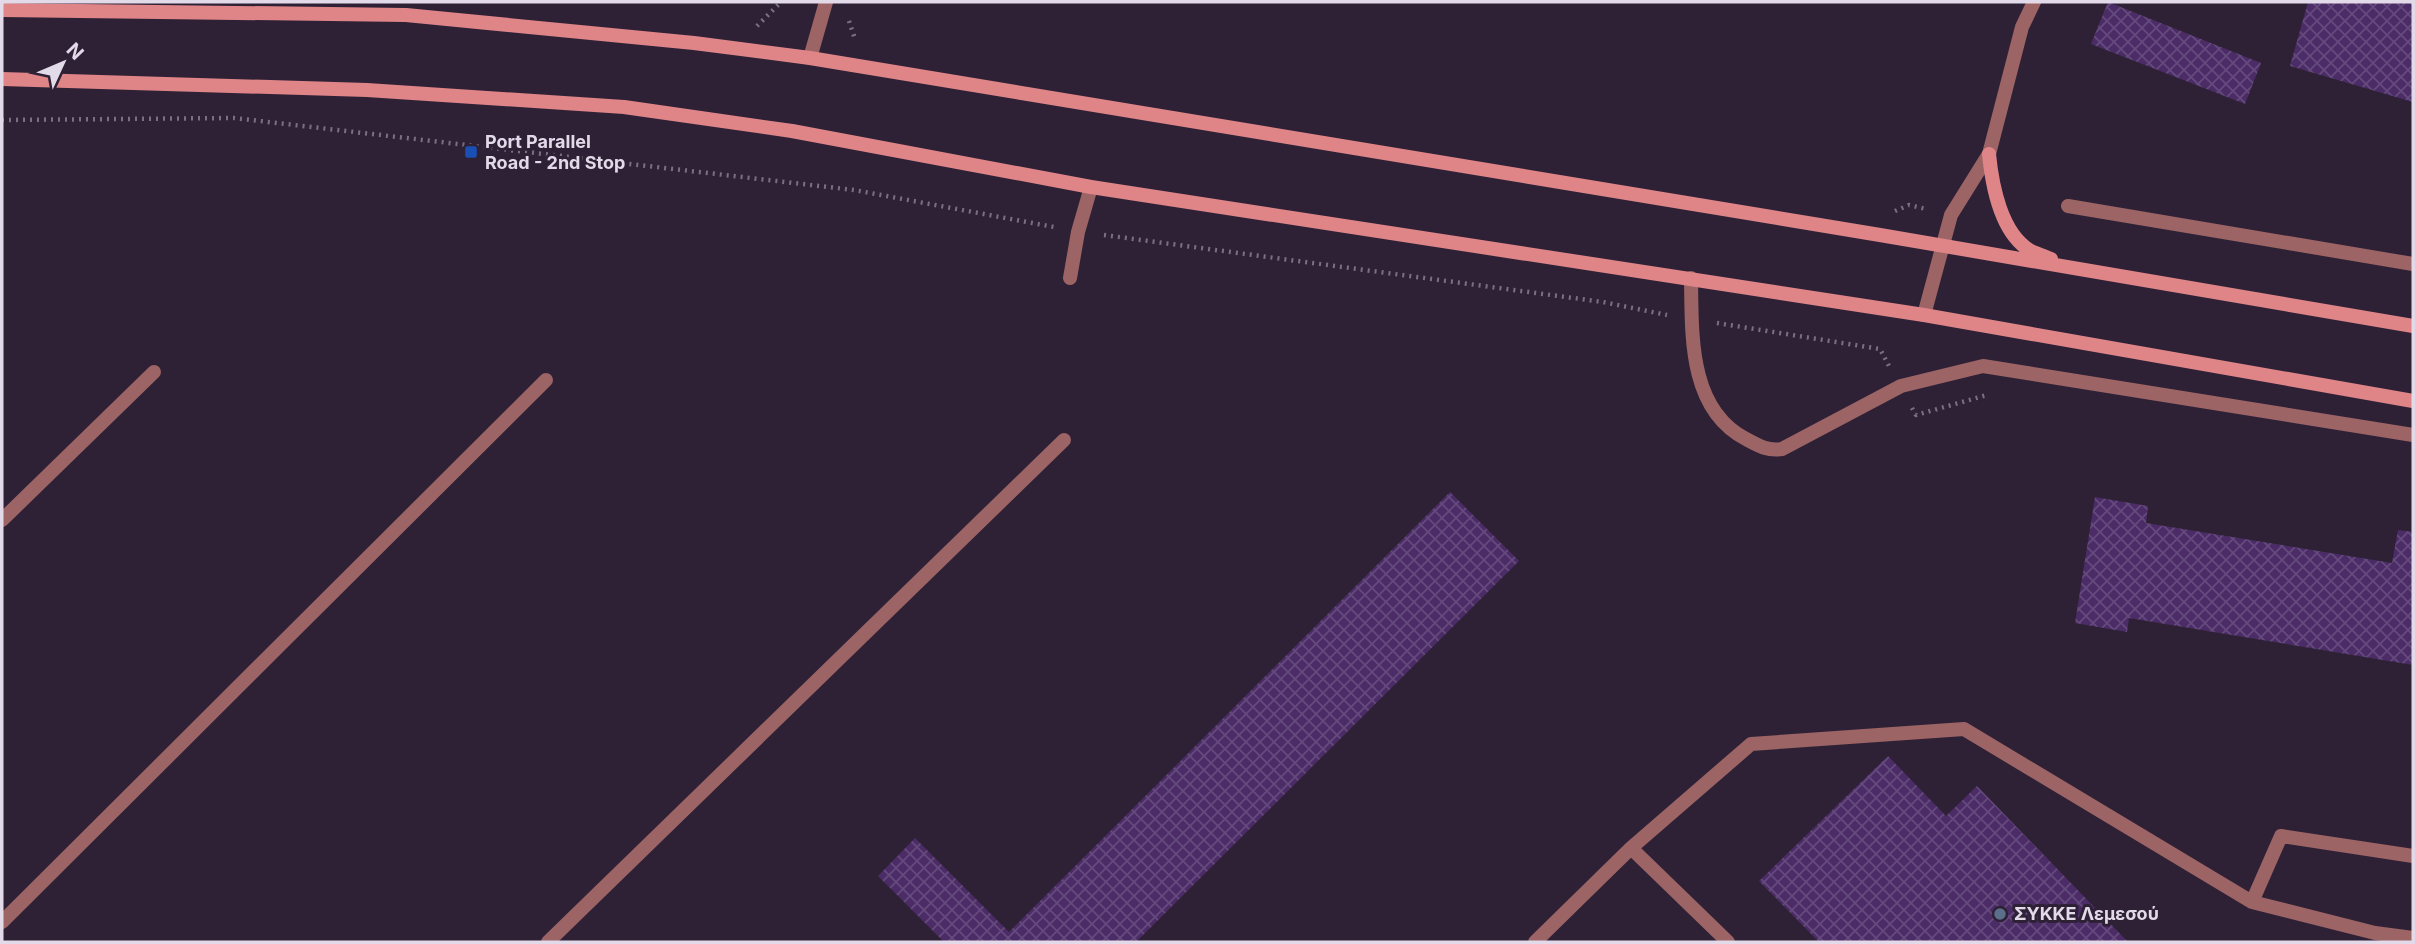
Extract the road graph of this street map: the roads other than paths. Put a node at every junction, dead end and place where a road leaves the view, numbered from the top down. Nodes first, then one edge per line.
1 (826, 2) edge
2 (2034, 2) edge
3 (2, 10) edge
4 (810, 58) junction
5 (2, 79) edge
6 (1989, 154) junction
7 (1091, 187) junction
8 (2068, 206) dead end
9 (1943, 246) junction
10 (2413, 264) edge
11 (2077, 270) junction
12 (1070, 278) dead end
13 (1691, 278) junction
14 (1924, 315) junction
15 (2413, 326) edge
16 (154, 372) dead end
17 (546, 380) dead end
18 (2413, 401) edge
19 (2413, 435) edge
20 (1064, 440) dead end
21 (2, 520) edge
22 (1631, 849) junction
23 (2413, 856) edge
24 (2252, 902) junction
25 (2, 922) edge
26 (2413, 937) edge
27 (2370, 938) edge
28 (548, 942) edge
29 (1535, 942) edge
30 (1728, 942) edge

1 - 4 street
2 - 6 street
3 - 4 main road
4 - 9 main road
5 - 7 main road
6 - 9 street
6 - 11 main road
7 - 12 street
7 - 13 main road
8 - 10 street
9 - 11 main road
9 - 14 street
11 - 15 main road
13 - 14 main road
13 - 19 street
14 - 18 main road
16 - 21 street
17 - 25 street
20 - 28 street
22 - 24 street
22 - 29 street
22 - 30 street
23 - 24 street
24 - 27 street
26 - 27 street

